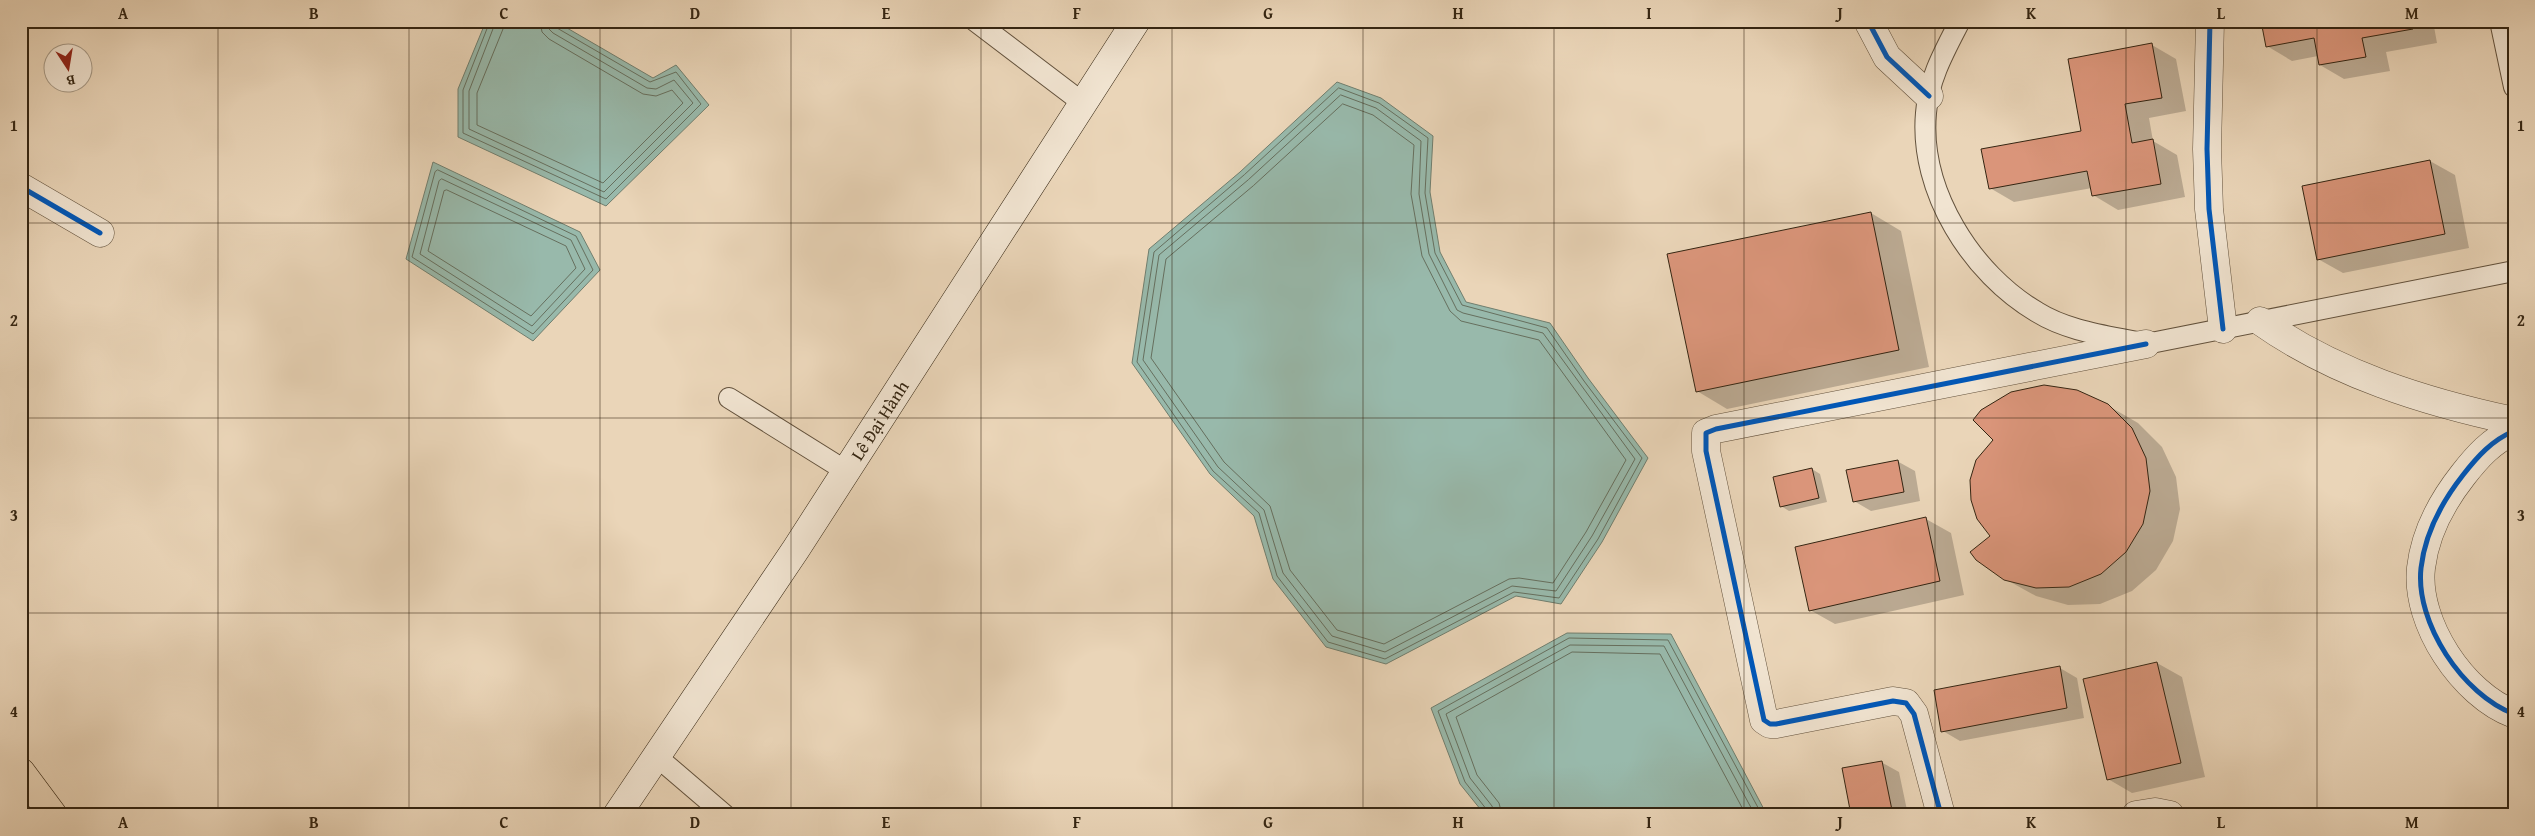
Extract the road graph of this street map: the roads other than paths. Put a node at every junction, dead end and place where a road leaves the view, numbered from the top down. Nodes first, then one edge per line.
1 (975, 21) edge
2 (1136, 21) edge
3 (1868, 21) edge
4 (1960, 21) edge
5 (2210, 21) edge
6 (2505, 28) edge
7 (2514, 87) edge
8 (1929, 96) junction
9 (1083, 103) junction
10 (21, 187) edge
11 (100, 233) dead end
12 (2514, 271) edge
13 (2260, 321) junction
14 (2223, 329) junction
15 (2146, 344) junction
16 (729, 398) dead end
17 (2514, 421) edge
18 (2514, 431) edge
19 (846, 471) junction
20 (2514, 714) edge
21 (656, 756) junction
22 (21, 772) edge
23 (53, 815) edge
24 (617, 815) edge
25 (725, 815) edge
26 (1941, 815) edge
27 (2136, 815) edge
28 (2170, 815) edge

1 - 9 lane
2 - 9 street, Lê Đại Hành
3 - 8 street
4 - 8 lane
5 - 14 street
6 - 7 lane
8 - 15 lane
9 - 19 street, Lê Đại Hành
10 - 11 street
12 - 13 lane
13 - 14 lane
13 - 17 street
14 - 15 lane
15 - 26 street
16 - 19 lane
18 - 20 street
19 - 21 street, Lê Đại Hành
21 - 24 street, Lê Đại Hành
21 - 25 lane
22 - 23 main road
27 - 28 street

